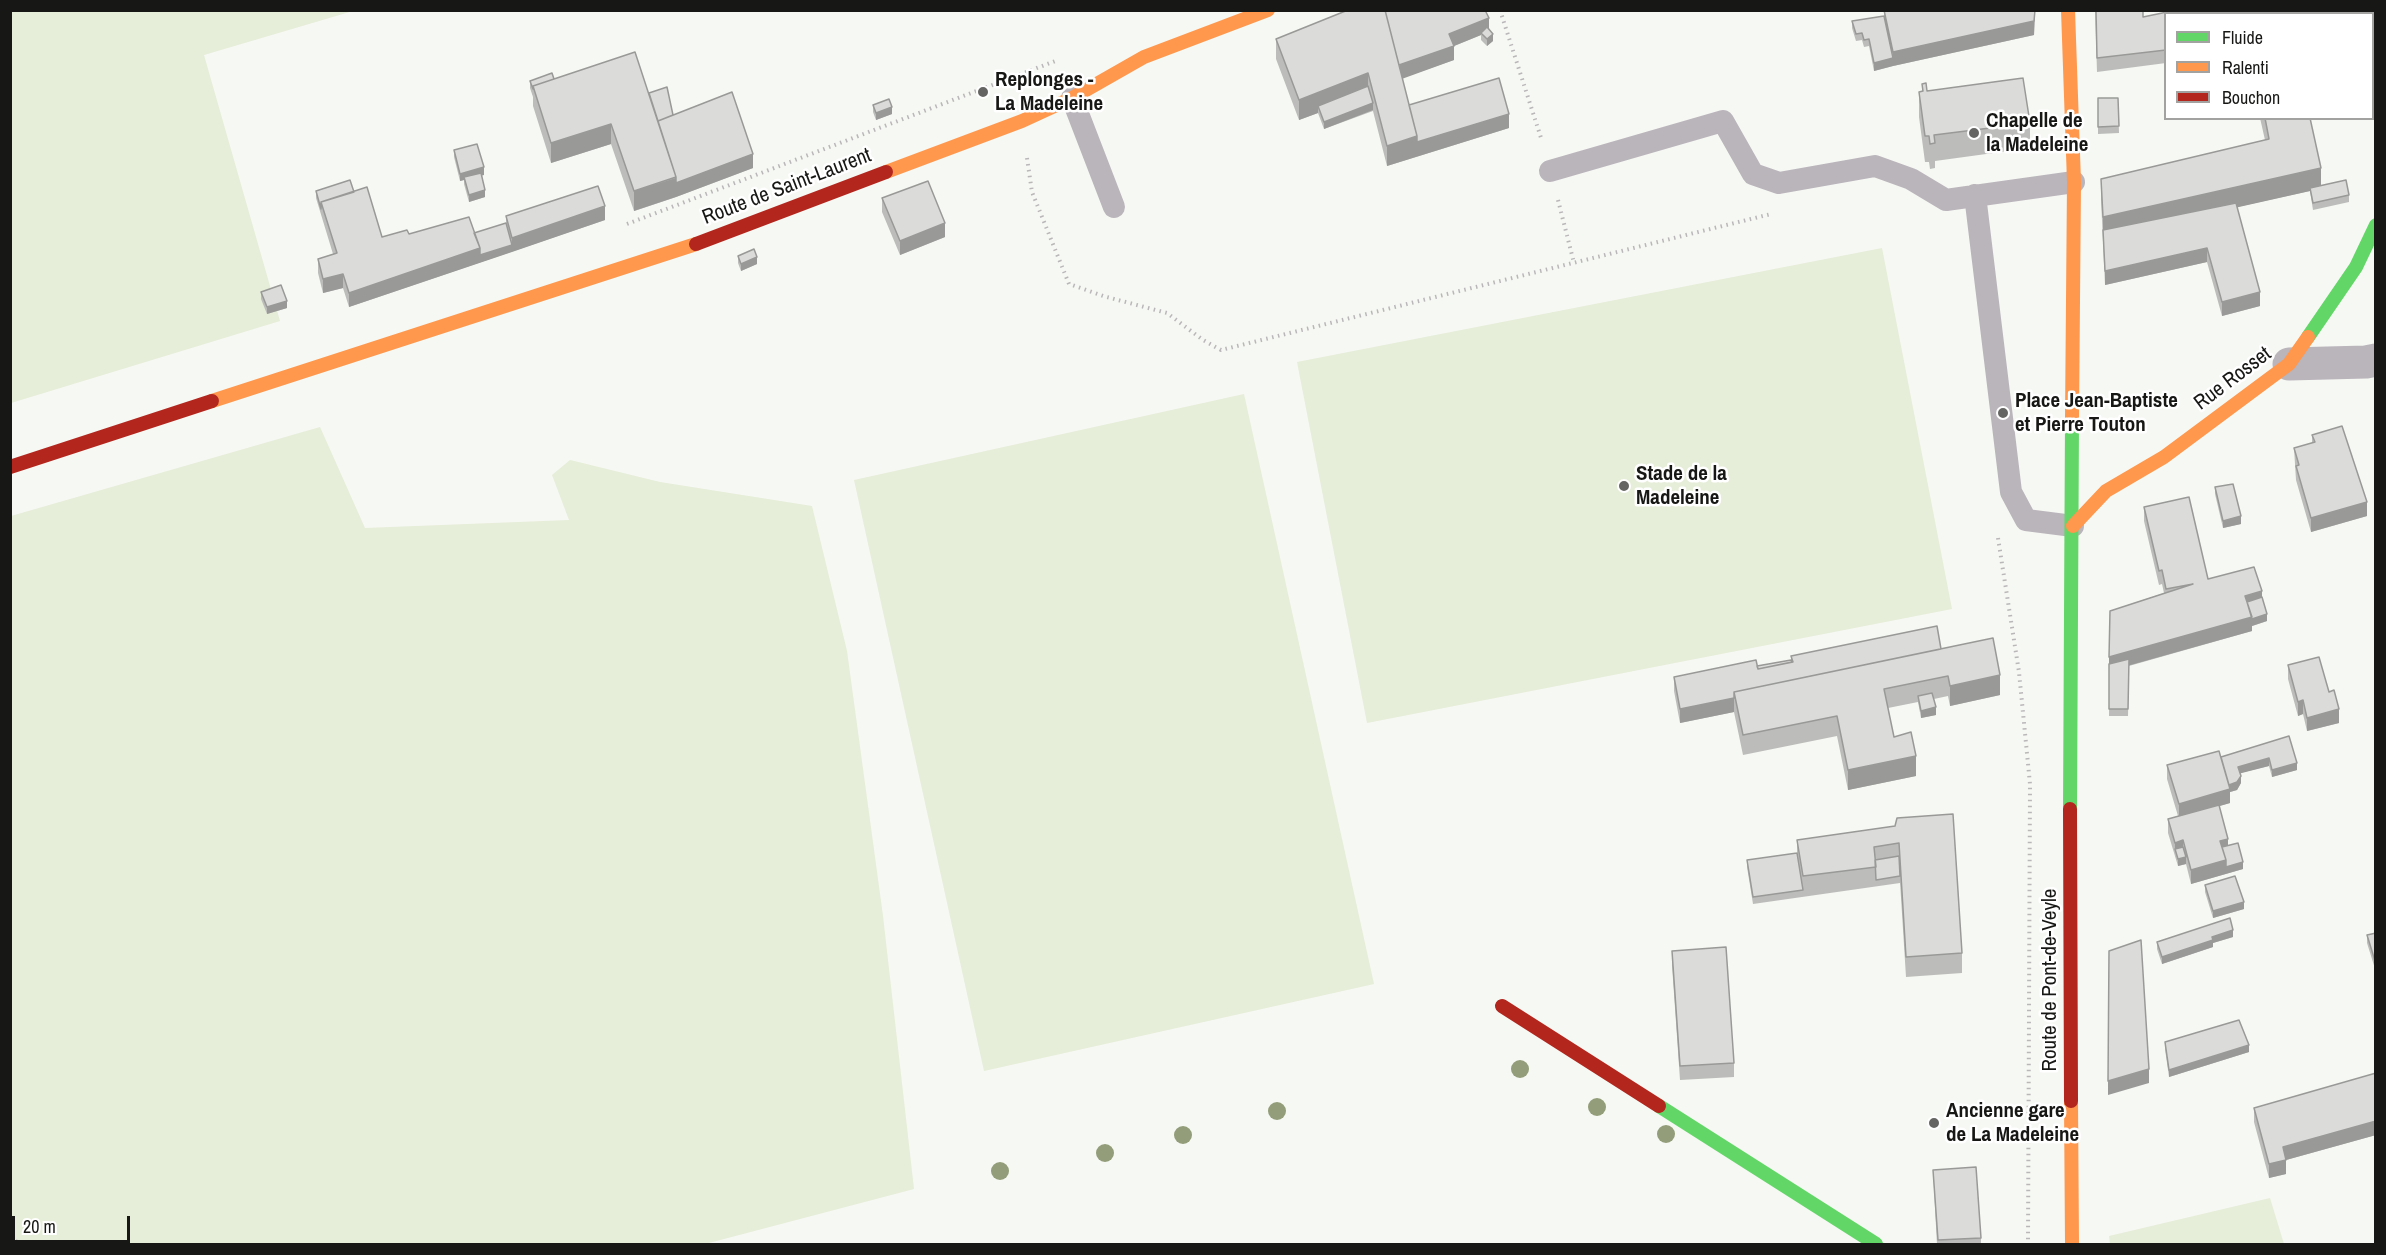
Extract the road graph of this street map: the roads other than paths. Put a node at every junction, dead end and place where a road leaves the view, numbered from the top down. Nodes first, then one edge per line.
1 (1268, 10) edge
2 (2068, 10) edge
3 (1072, 98) junction
4 (1550, 171) road end
5 (2074, 182) junction
6 (1975, 195) junction
7 (1114, 207) dead end
8 (2376, 225) edge
9 (2376, 360) edge
10 (2289, 364) junction
11 (10, 467) edge
12 (2073, 526) junction
13 (1502, 1006) dead end
14 (1876, 1245) edge
15 (2072, 1245) edge

1 - 3 main road, Route de Saint-Laurent
2 - 5 main road, Route de Pont-de-Veyle
3 - 7 lane
3 - 11 main road, Route de Saint-Laurent
4 - 6 lane
5 - 6 lane
5 - 12 main road, Route de Pont-de-Veyle
6 - 12 lane
8 - 10 main road, Rue Rosset
9 - 10 street
10 - 12 main road, Rue Rosset
12 - 15 main road, Route de Pont-de-Veyle
13 - 14 main road

